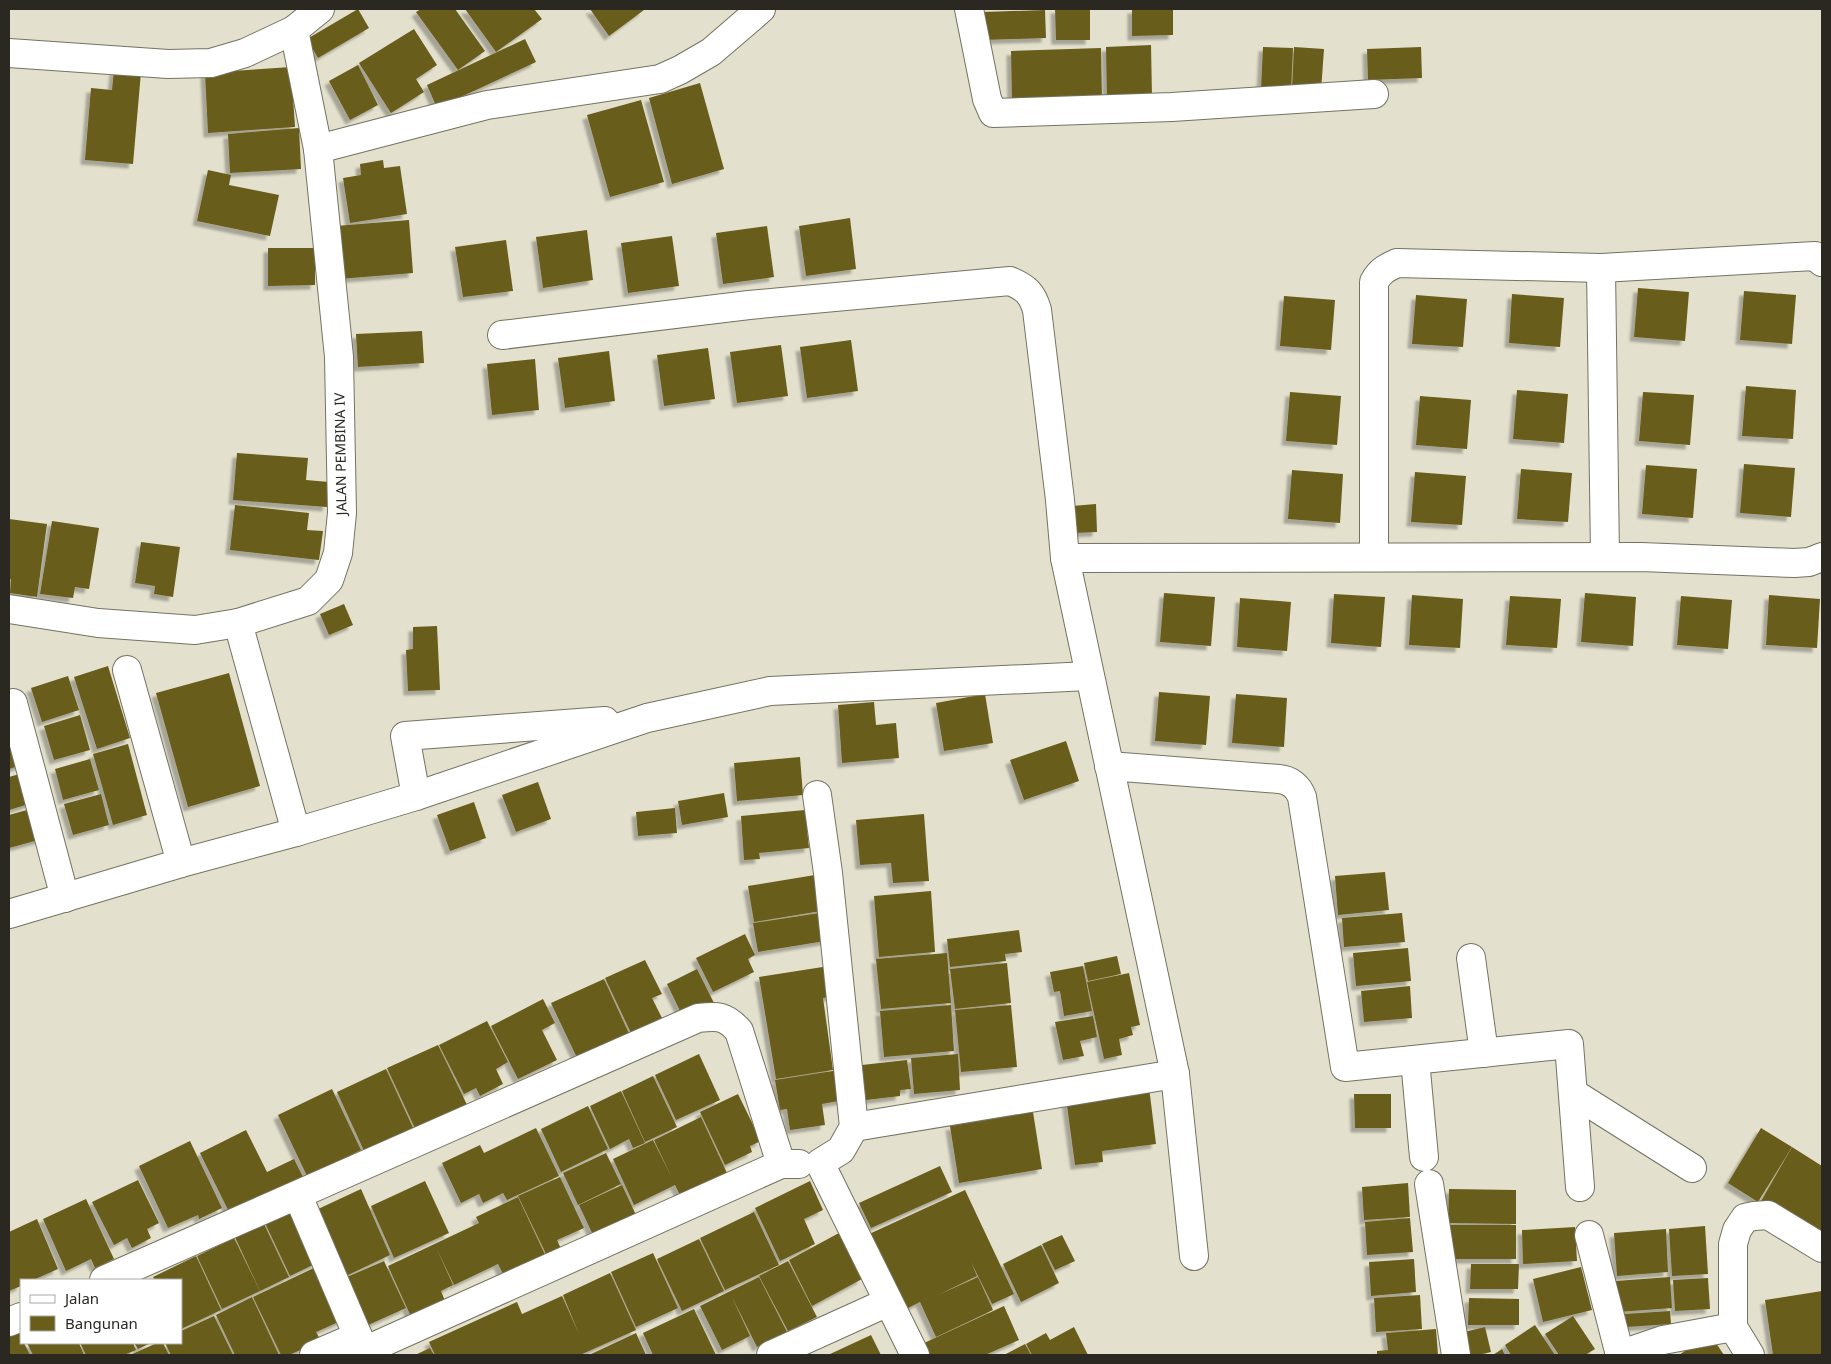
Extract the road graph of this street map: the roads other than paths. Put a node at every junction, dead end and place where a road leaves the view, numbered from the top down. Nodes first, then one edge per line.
1 (320, 9) edge
2 (761, 9) edge
3 (969, 9) edge
4 (294, 30) junction
5 (9, 53) edge
6 (1374, 94) dead end
7 (318, 149) junction
8 (1822, 262) edge
9 (1601, 268) junction
10 (502, 335) dead end
11 (1374, 557) junction
12 (1604, 557) junction
13 (1822, 557) edge
14 (1065, 558) junction
15 (9, 610) edge
16 (238, 623) junction
17 (127, 670) dead end
18 (1089, 676) junction
19 (13, 704) dead end
20 (647, 718) junction
21 (1109, 766) junction
22 (817, 795) dead end
23 (416, 796) junction
24 (296, 832) junction
25 (181, 863) junction
26 (65, 898) junction
27 (9, 914) edge
28 (1471, 958) dead end
29 (1484, 1053) junction
30 (1414, 1060) junction
31 (1175, 1074) junction
32 (1573, 1093) junction
33 (854, 1126) junction
34 (1424, 1157) dead end
35 (820, 1163) junction
36 (781, 1164) junction
37 (1692, 1168) dead end
38 (1429, 1184) dead end
39 (1580, 1187) dead end
40 (298, 1196) junction
41 (1589, 1235) dead end
42 (1822, 1248) edge
43 (1194, 1256) dead end
44 (106, 1279) edge
45 (888, 1302) junction
46 (1733, 1327) junction
47 (363, 1348) edge
48 (314, 1355) edge
49 (771, 1355) edge
50 (915, 1355) edge
51 (1456, 1355) edge
52 (1620, 1355) edge
53 (1750, 1355) edge

1 - 4 street
2 - 7 street
3 - 6 street
4 - 5 street
4 - 7 street, JALAN PEMBINA IV
7 - 16 street, JALAN PEMBINA IV
8 - 9 street
9 - 11 street
9 - 12 street
10 - 14 street
11 - 12 street
11 - 14 street
12 - 13 street
14 - 18 street
15 - 16 street, JALAN PEMBINA IV
16 - 24 street
17 - 25 street
18 - 20 street
18 - 21 street
19 - 26 street
20 - 23 street
20 - 23 street
21 - 30 street
21 - 31 street
22 - 33 street
23 - 24 street
24 - 25 street
25 - 26 street
26 - 27 street
28 - 29 street
29 - 30 street
29 - 32 street
30 - 34 street
31 - 33 street
31 - 43 street
32 - 37 street
32 - 39 street
33 - 35 street
35 - 36 street
35 - 45 street
36 - 40 street
36 - 47 street
38 - 51 street
40 - 44 street
40 - 47 street
41 - 52 street
42 - 46 street
45 - 49 street
45 - 50 street
46 - 52 street
46 - 53 street
47 - 48 street

